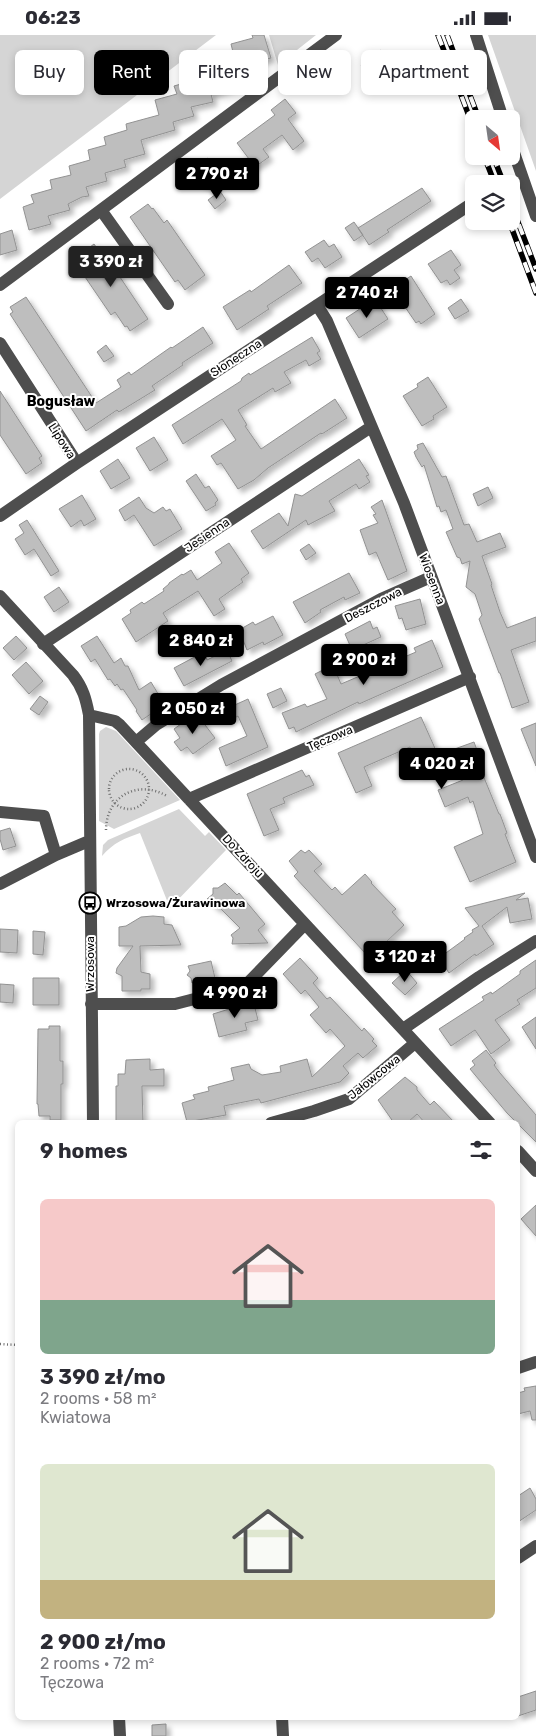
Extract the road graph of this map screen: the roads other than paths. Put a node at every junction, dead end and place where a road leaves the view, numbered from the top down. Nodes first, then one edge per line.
1 (336, 35) edge
2 (476, 35) edge
3 (500, 110) edge
4 (518, 165) edge
5 (465, 208) edge
6 (101, 210) junction
7 (536, 216) edge
8 (0, 285) edge
9 (168, 304) dead end
10 (317, 305) junction
11 (0, 343) edge
12 (371, 427) junction
13 (76, 463) junction
14 (0, 516) edge
15 (431, 577) junction
16 (0, 596) edge
17 (44, 644) junction
18 (470, 677) junction
19 (89, 715) junction
20 (136, 742) junction
21 (189, 799) junction
22 (0, 812) edge
23 (90, 841) junction
24 (535, 849) edge
25 (56, 855) junction
26 (0, 885) edge
27 (305, 924) junction
28 (536, 941) edge
29 (91, 1004) junction
30 (403, 1029) junction
31 (416, 1043) junction
32 (93, 1120) edge
33 (282, 1120) edge
34 (487, 1120) edge
35 (520, 1153) edge
36 (536, 1171) edge
37 (536, 1362) edge
38 (520, 1367) edge
39 (536, 1546) edge
40 (520, 1557) edge
41 (119, 1720) edge
42 (282, 1720) edge
43 (120, 1736) edge
44 (283, 1736) edge

1 - 6 street
2 - 3 street
4 - 7 street
5 - 10 street, Słoneczna
6 - 8 street
6 - 9 street
10 - 12 street, Wiosenna
10 - 13 street, Słoneczna
11 - 13 street, Lipowa
12 - 15 street, Wiosenna
12 - 17 street, Jesienna
13 - 14 street, Słoneczna
15 - 18 street, Wiosenna
15 - 20 street, Deszczowa
16 - 17 street
17 - 19 street
18 - 21 street, Tęczowa
18 - 24 street, Wiosenna
19 - 20 street, Do Zdroju
19 - 23 street, Wrzosowa
20 - 21 street, Do Zdroju
21 - 27 street, Do Zdroju
22 - 25 street
23 - 25 street
23 - 29 street, Wrzosowa
25 - 26 street
27 - 29 street
27 - 30 street, Do Zdroju
28 - 30 street
29 - 32 street, Wrzosowa
30 - 31 street, Do Zdroju
31 - 33 street, Jałowcowa
31 - 34 street, Do Zdroju
35 - 36 street
37 - 38 street
39 - 40 street
41 - 43 street
42 - 44 street

